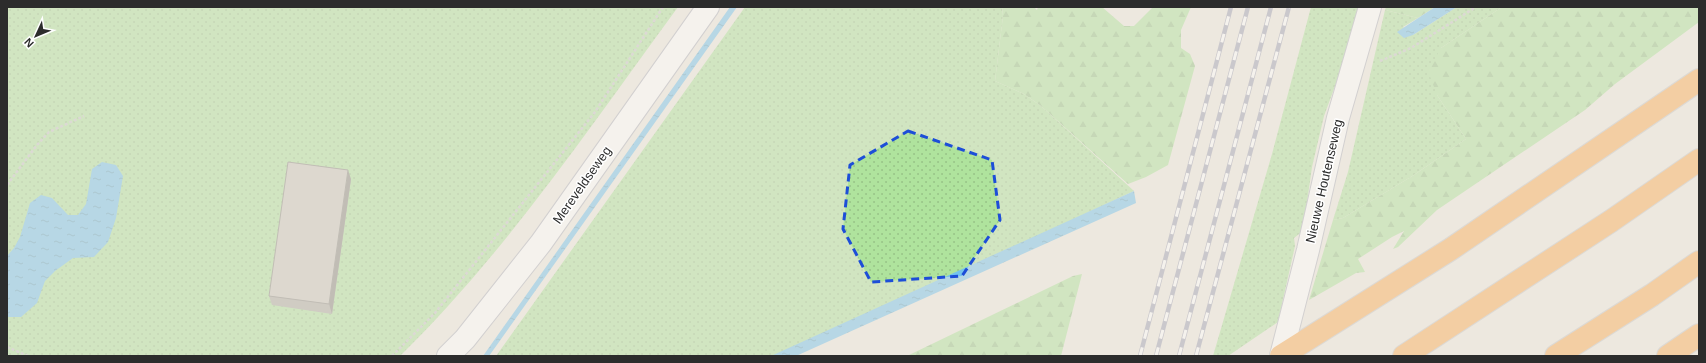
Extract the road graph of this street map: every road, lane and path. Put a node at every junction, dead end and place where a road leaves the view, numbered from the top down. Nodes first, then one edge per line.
1 (663, 7) edge
2 (708, 7) edge
3 (1370, 7) edge
4 (1476, 7) edge
5 (1352, 68) junction
6 (1699, 80) edge
7 (84, 116) dead end
8 (1699, 160) edge
9 (7, 185) edge
10 (1699, 262) edge
11 (1699, 335) edge
12 (7, 347) edge
13 (28, 356) edge
14 (392, 356) edge
15 (448, 356) edge
16 (1281, 356) edge
17 (1404, 356) edge
18 (1556, 356) edge
19 (1668, 356) edge

1 - 14 path
2 - 15 street, Mereveldseweg
3 - 5 street, Nieuwe Houtenseweg
4 - 5 path
5 - 16 street, Nieuwe Houtenseweg
6 - 16 highway
7 - 9 path
8 - 17 highway
10 - 18 highway
11 - 19 highway
12 - 13 path

